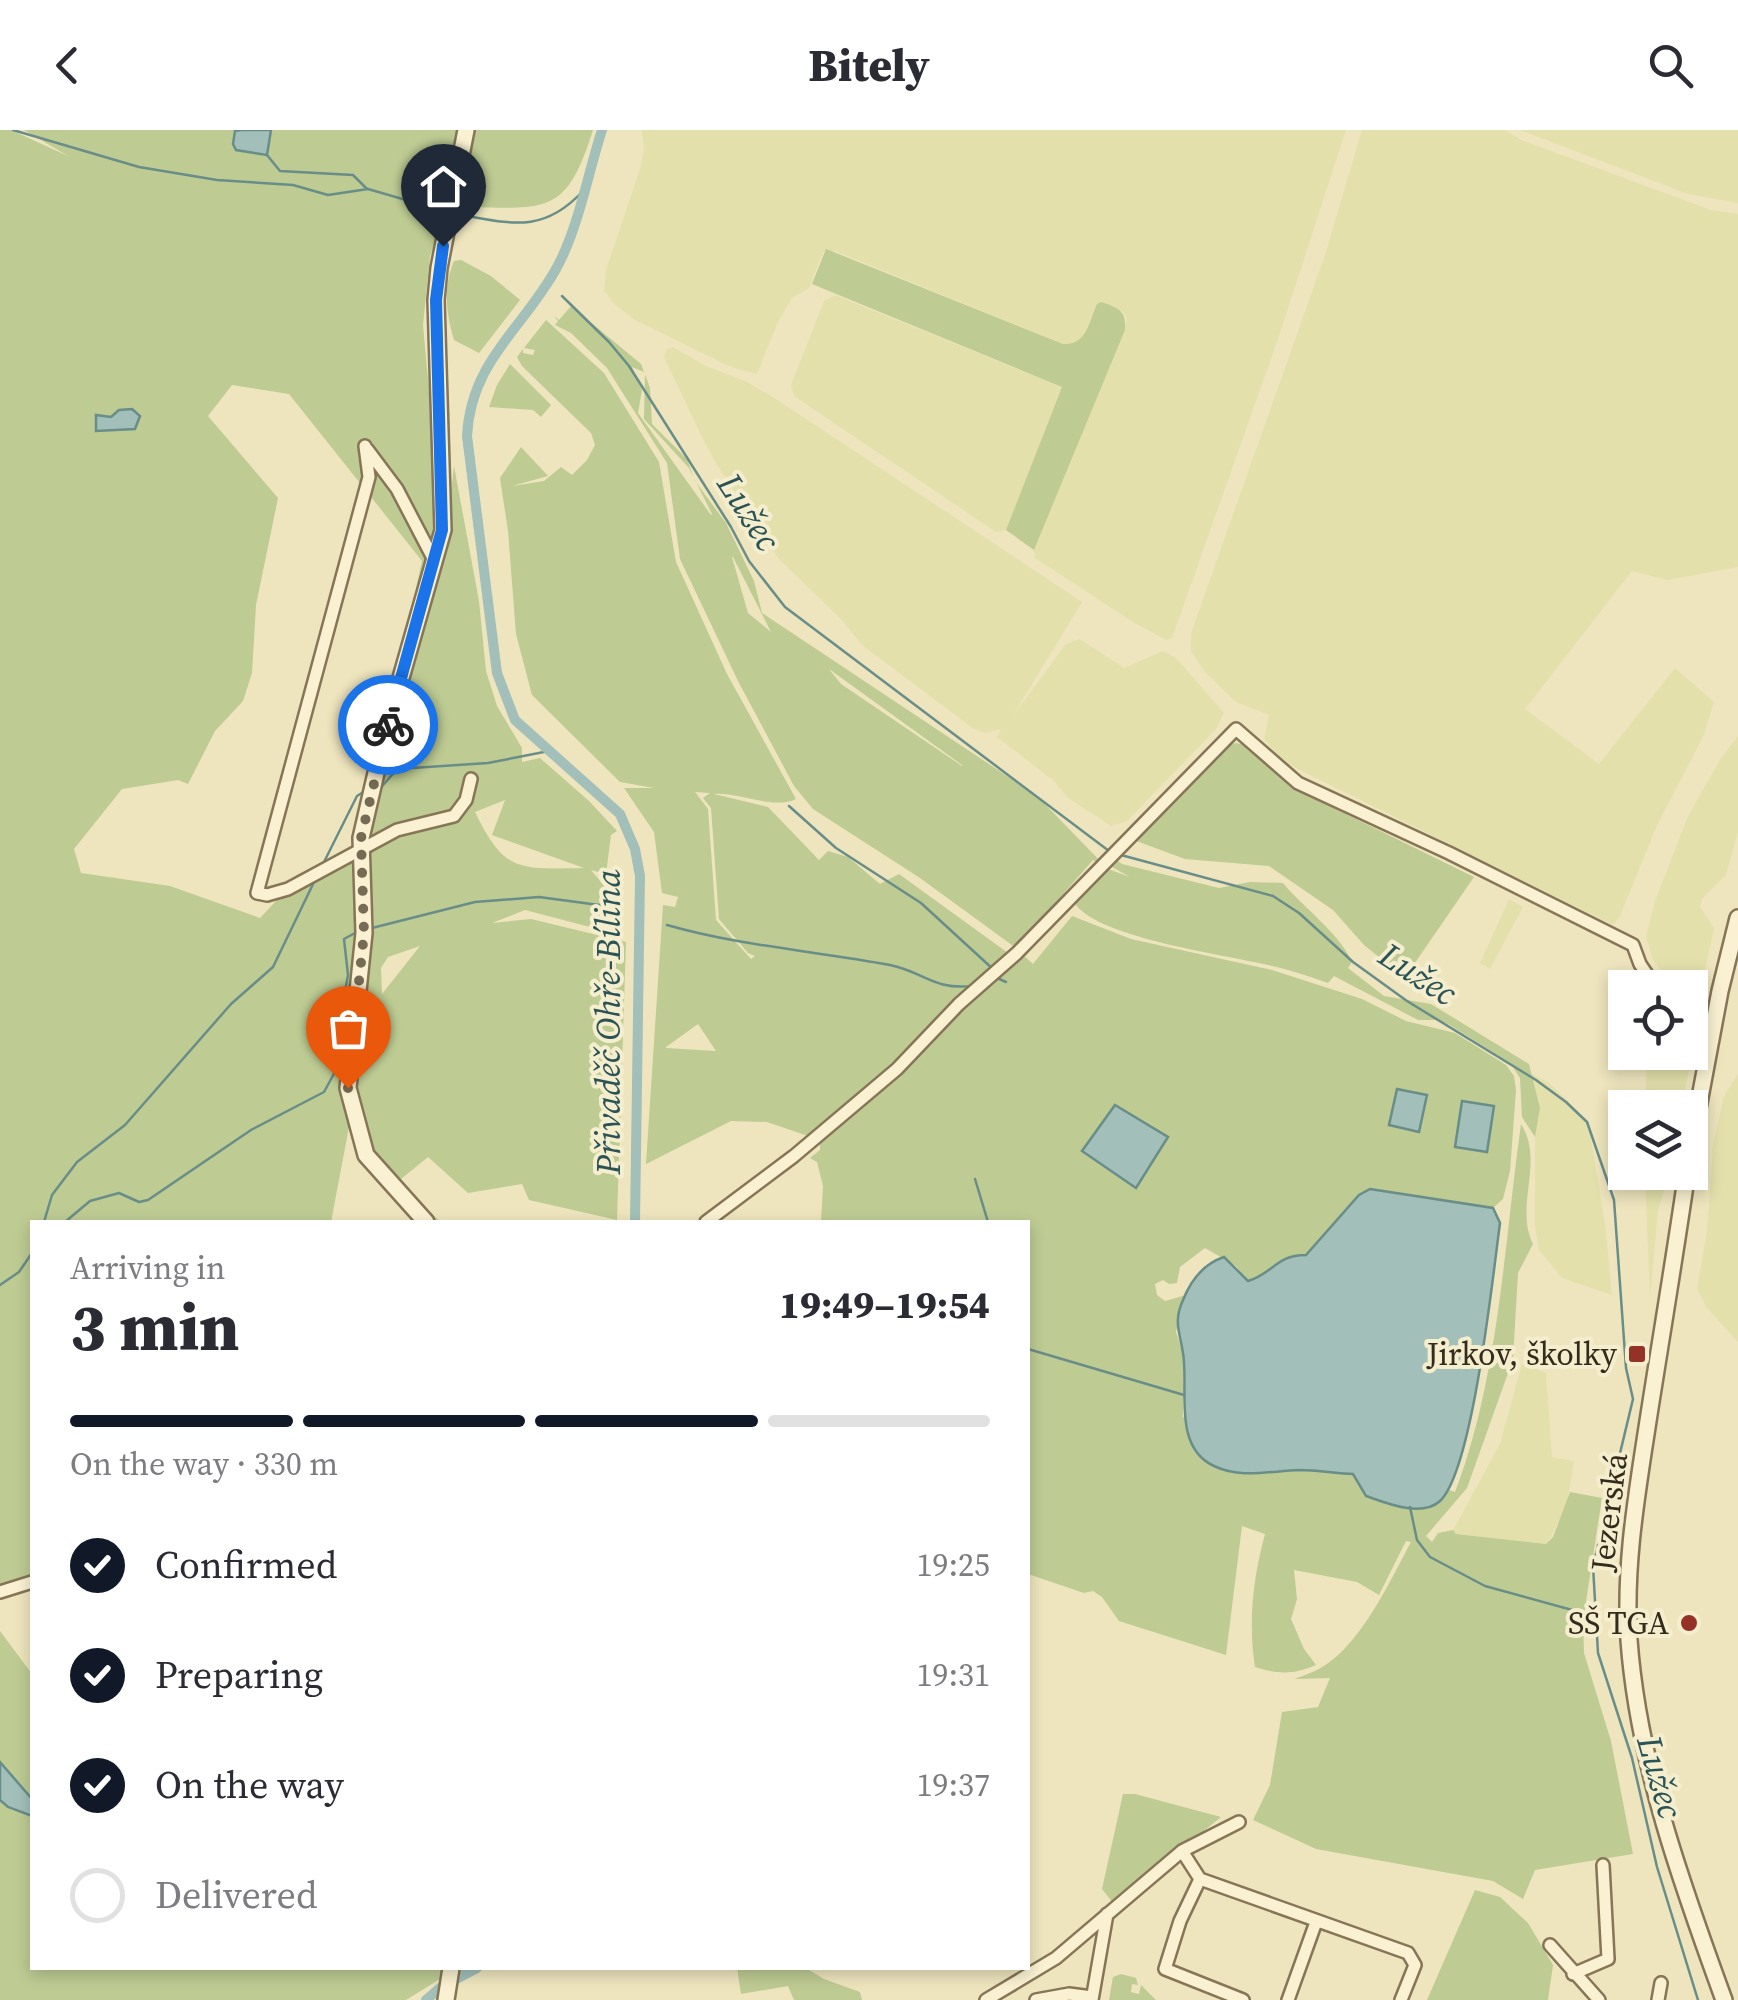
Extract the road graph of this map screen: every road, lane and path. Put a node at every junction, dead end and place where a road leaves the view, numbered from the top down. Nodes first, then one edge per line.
1 (466, 130) edge
2 (434, 560) junction
3 (471, 779) dead end
4 (361, 848) junction
5 (1738, 918) edge
6 (1644, 970) edge
7 (1708, 1029) edge
8 (1713, 1031) junction
9 (1702, 1090) edge
10 (1684, 1190) edge
11 (424, 1220) edge
12 (709, 1220) edge
13 (30, 1583) edge
14 (0, 1592) edge
15 (1239, 1822) dead end
16 (1182, 1850) junction
17 (1603, 1865) dead end
18 (1200, 1879) junction
19 (1107, 1914) junction
20 (1316, 1922) junction
21 (1550, 1945) dead end
22 (451, 1970) edge
23 (1574, 1974) junction
24 (1661, 1983) dead end
25 (446, 1999) edge
26 (1092, 1999) edge
27 (986, 2000) edge
28 (1036, 2000) edge
29 (1243, 2000) edge
30 (1288, 2000) edge
31 (1401, 2000) edge
32 (1599, 2000) edge
33 (1658, 2000) edge
34 (1724, 2000) edge

1 - 2 street
2 - 4 street
2 - 4 street
3 - 4 street
4 - 11 street
5 - 8 street
6 - 12 street
7 - 8 street
8 - 9 street
10 - 34 street, Jezerská
13 - 14 street
15 - 16 street
16 - 18 street
16 - 19 street
17 - 23 street
18 - 20 street
18 - 29 street
19 - 26 street
19 - 27 street
20 - 30 street
20 - 31 street
21 - 23 street
22 - 25 street
23 - 32 street
24 - 33 street
26 - 28 street

